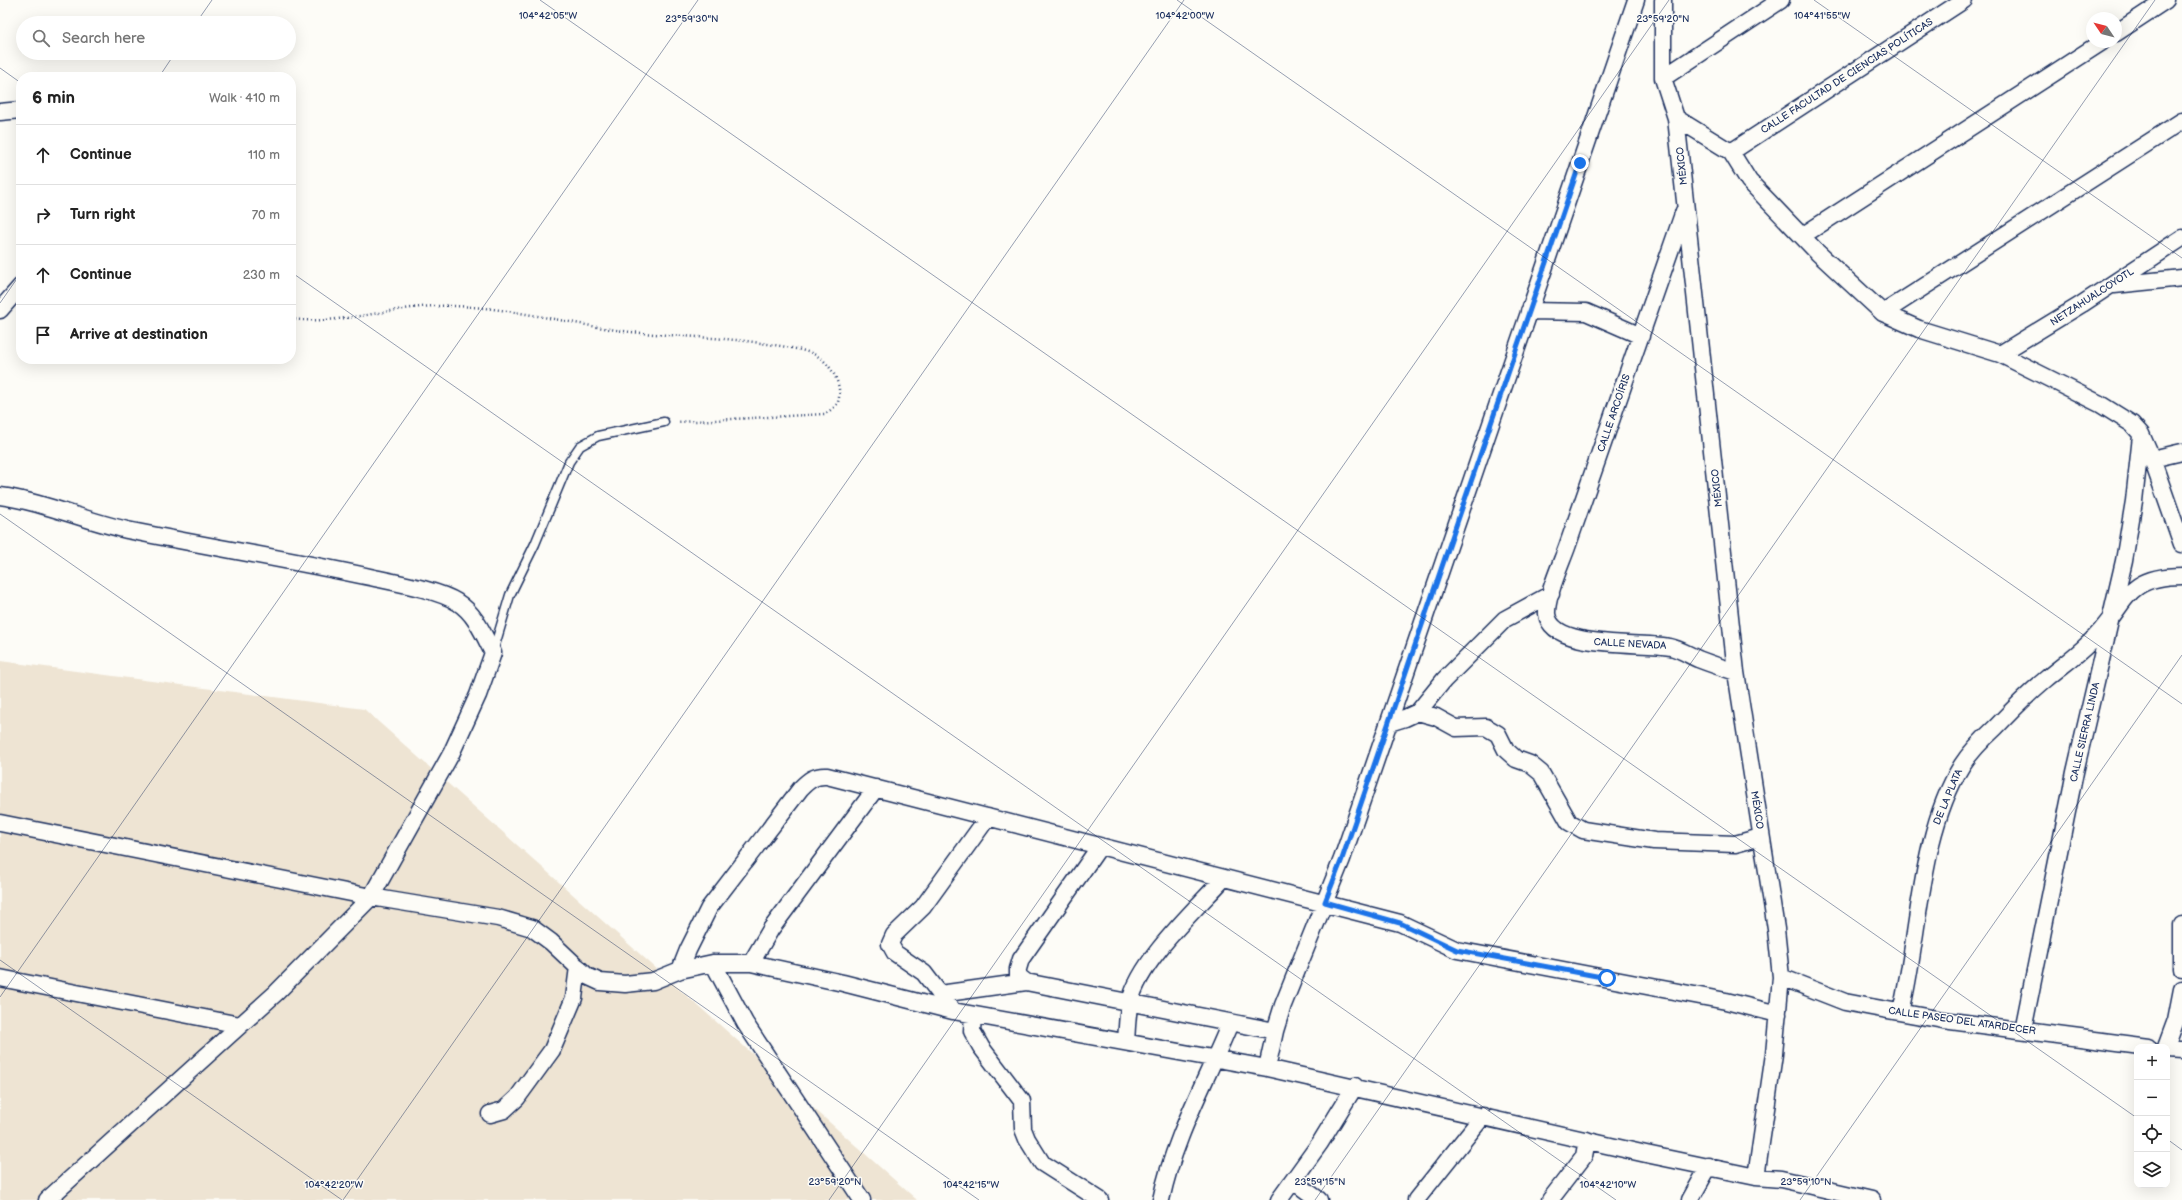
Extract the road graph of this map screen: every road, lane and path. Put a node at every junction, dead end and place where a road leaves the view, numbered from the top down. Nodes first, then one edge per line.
1 (1636, 0) edge
2 (1663, 0) edge
3 (1781, 0) edge
4 (1964, 0) edge
5 (2166, 0) edge
6 (2122, 29) edge
7 (2093, 48) edge
8 (1663, 78) junction
9 (16, 110) edge
10 (0, 112) edge
11 (1676, 118) junction
12 (2182, 121) edge
13 (1731, 152) junction
14 (1686, 206) junction
15 (1802, 236) junction
16 (2182, 238) edge
17 (2182, 278) edge
18 (2111, 285) junction
19 (16, 292) edge
20 (0, 310) edge
21 (1530, 311) junction
22 (1883, 313) junction
23 (296, 320) edge
24 (1641, 336) junction
25 (2000, 354) junction
26 (664, 422) joint
27 (2141, 434) junction
28 (2182, 452) edge
29 (2152, 459) junction
30 (0, 496) edge
31 (2182, 544) edge
32 (2182, 576) edge
33 (1551, 594) junction
34 (2112, 618) junction
35 (1550, 621) joint
36 (493, 653) junction
37 (1736, 672) junction
38 (1418, 712) junction
39 (1389, 723) junction
40 (876, 788) junction
41 (988, 817) junction
42 (0, 824) edge
43 (1761, 837) junction
44 (1100, 846) junction
45 (1224, 878) junction
46 (371, 897) junction
47 (1325, 902) junction
48 (2182, 925) edge
49 (713, 963) junction
50 (751, 963) junction
51 (578, 967) junction
52 (2182, 968) edge
53 (680, 970) junction
54 (1781, 977) junction
55 (0, 978) edge
56 (1026, 982) junction
57 (2182, 989) edge
58 (940, 994) junction
59 (1130, 1002) junction
60 (953, 1011) junction
61 (1901, 1012) junction
62 (1778, 1014) junction
63 (973, 1015) junction
64 (1230, 1023) junction
65 (240, 1025) junction
66 (2023, 1030) junction
67 (1275, 1031) junction
68 (1126, 1042) junction
69 (2167, 1044) edge
70 (2134, 1045) edge
71 (2170, 1048) edge
72 (2182, 1050) edge
73 (1216, 1058) junction
74 (1267, 1068) junction
75 (1355, 1086) junction
76 (490, 1114) dead end
77 (1483, 1116) junction
78 (1587, 1140) junction
79 (1709, 1166) junction
80 (1756, 1177) junction
81 (1293, 1181) junction
82 (1083, 1195) edge
83 (1824, 1195) edge
84 (47, 1200) edge
85 (862, 1200) edge
86 (1100, 1200) edge
87 (1161, 1200) edge
88 (1279, 1200) edge
89 (1319, 1200) edge
90 (1416, 1200) edge
91 (1550, 1200) edge
92 (1690, 1200) edge
93 (1872, 1200) edge

1 - 21 street
2 - 8 street, MÉXICO
3 - 8 street
4 - 13 street, CALLE FACULTAD DE CIENCIAS POLÍTICAS
5 - 6 street
7 - 15 street
8 - 11 street, MÉXICO
9 - 10 street
11 - 13 street
11 - 14 street, MÉXICO
12 - 22 street
13 - 15 street
14 - 24 street, CALLE ARCOÍRIS
14 - 37 street, MÉXICO
15 - 22 street
16 - 18 street, NETZAHUALCOYOTL
17 - 18 street
18 - 25 street, NETZAHUALCOYOTL
19 - 20 street
21 - 24 street
21 - 39 street
22 - 25 street
23 - 26 path
24 - 33 street, CALLE ARCOÍRIS
25 - 27 street
26 - 36 lane
27 - 29 street
27 - 34 street, CALLE SIERRA LINDA
28 - 29 street
29 - 31 street
30 - 36 street
32 - 34 street
33 - 35 street, CALLE ARCOÍRIS
33 - 38 street
34 - 61 street, DE LA PLATA
34 - 66 street, CALLE SIERRA LINDA
35 - 37 street, CALLE NEVADA
36 - 46 street
37 - 43 street, MÉXICO
38 - 39 street
38 - 43 street
39 - 47 street
40 - 41 street
40 - 50 street
40 - 53 street
41 - 44 street
41 - 58 street
42 - 46 street
43 - 54 street, MÉXICO
44 - 45 street
44 - 56 street
45 - 47 street
45 - 59 street
46 - 51 street
46 - 65 street
47 - 62 street
47 - 67 street
48 - 52 street
49 - 50 street
49 - 53 street
49 - 85 street
50 - 60 street
51 - 53 street
51 - 76 street
54 - 61 street, CALLE PASEO DEL ATARDECER
54 - 62 street, MÉXICO
55 - 65 street
56 - 58 street
56 - 59 street
57 - 69 street
58 - 60 street
59 - 64 street
59 - 68 street
60 - 63 street
61 - 66 street, CALLE PASEO DEL ATARDECER
62 - 80 street, MÉXICO
63 - 68 street
63 - 82 street
64 - 67 street
64 - 73 street
65 - 84 street
66 - 70 street, CALLE PASEO DEL ATARDECER
67 - 74 street
68 - 73 street
71 - 72 street
73 - 74 street
73 - 87 street
74 - 75 street
75 - 77 street
75 - 81 street
77 - 78 street
77 - 90 street
78 - 79 street
78 - 91 street
79 - 80 street
79 - 92 street
80 - 83 street
81 - 88 street
81 - 89 street
82 - 86 street
83 - 93 street

